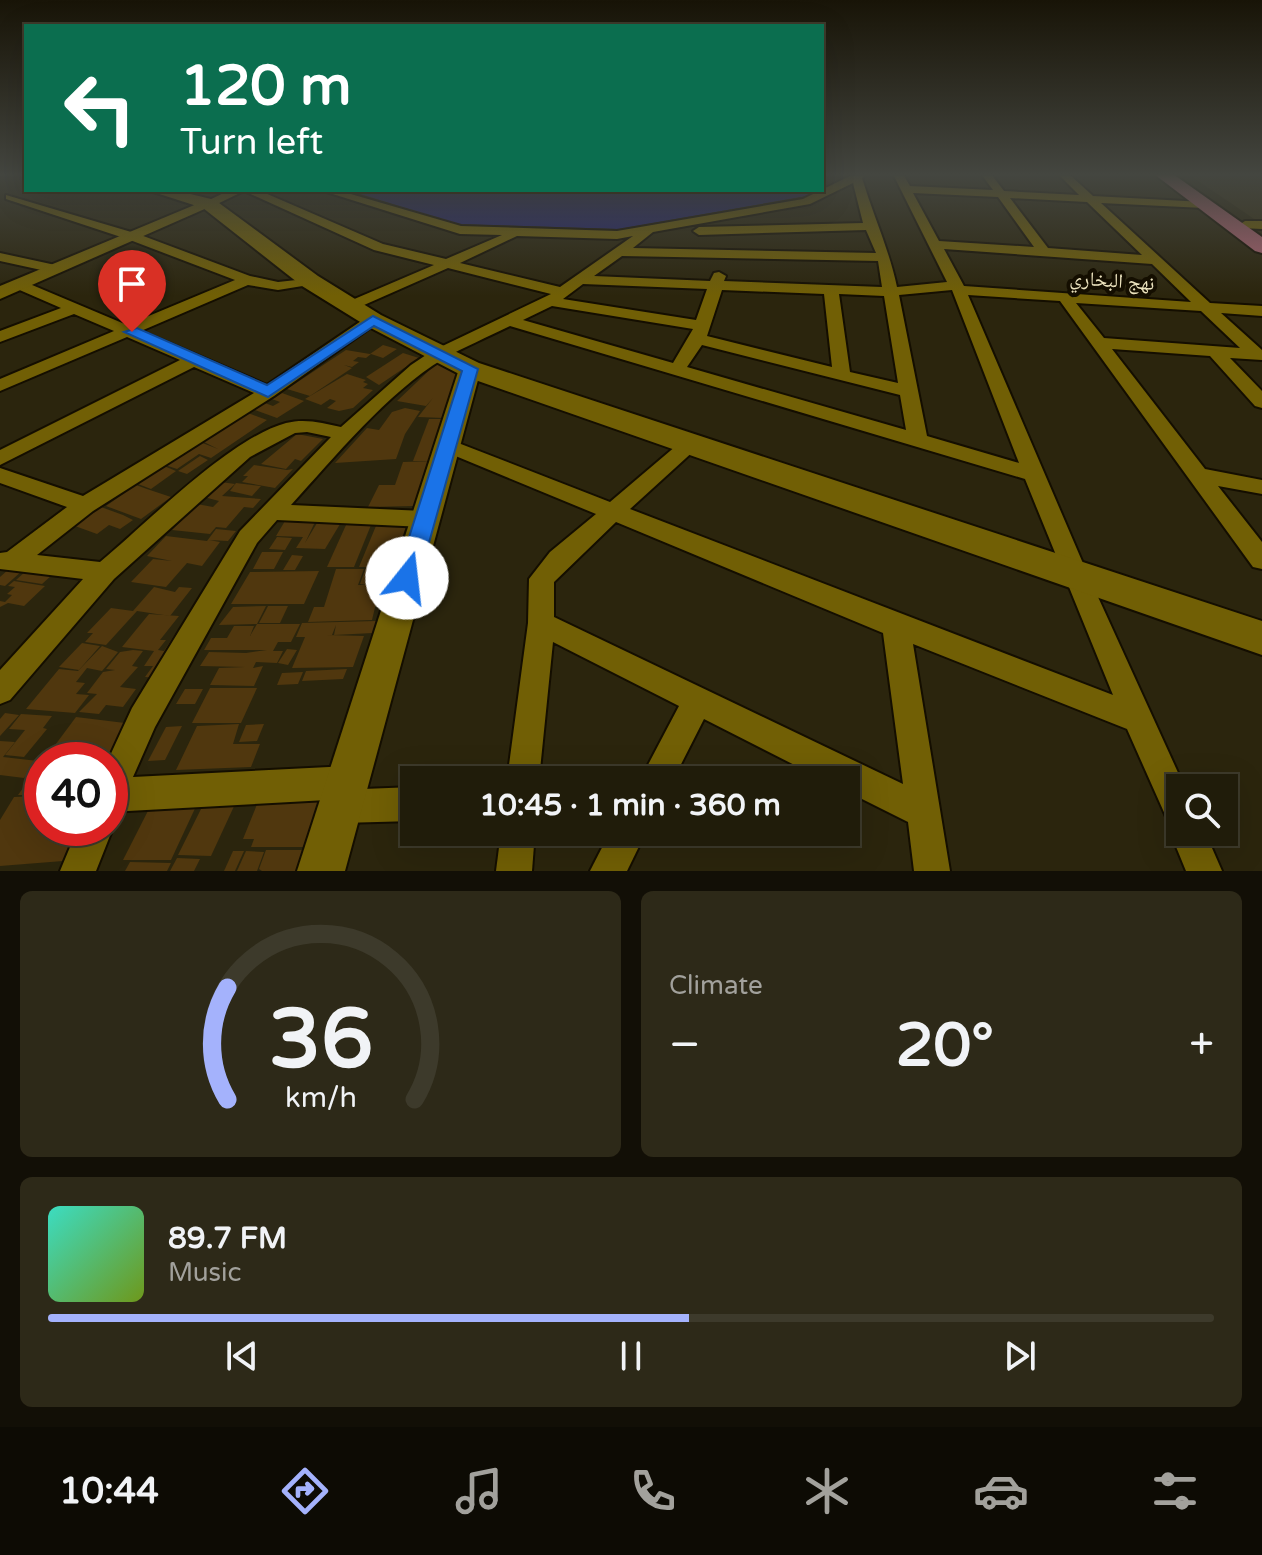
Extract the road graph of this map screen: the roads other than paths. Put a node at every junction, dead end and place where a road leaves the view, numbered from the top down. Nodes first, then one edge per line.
1 (58, 215) edge
2 (185, 215) edge
3 (223, 215) edge
4 (305, 215) edge
5 (405, 215) edge
6 (737, 215) edge
7 (868, 215) edge
8 (919, 215) edge
9 (1016, 215) edge
10 (1108, 215) edge
11 (1217, 215) edge
12 (1236, 215) edge
13 (1254, 225) edge
14 (870, 226) junction
15 (653, 230) junction
16 (728, 232) junction
17 (516, 233) junction
18 (1262, 236) edge
19 (134, 237) junction
20 (934, 244) junction
21 (1262, 247) edge
22 (622, 252) junction
23 (1045, 253) junction
24 (723, 256) junction
25 (0, 257) edge
26 (884, 257) junction
27 (1153, 260) junction
28 (445, 265) junction
29 (55, 269) junction
30 (247, 280) junction
31 (310, 281) junction
32 (20, 285) junction
33 (717, 285) junction
34 (958, 287) junction
35 (831, 290) junction
36 (564, 291) junction
37 (890, 292) junction
38 (0, 293) edge
39 (1064, 297) junction
40 (77, 307) junction
41 (1207, 308) junction
42 (1262, 311) edge
43 (361, 313) junction
44 (512, 322) junction
45 (132, 332) junction
46 (700, 333) junction
47 (0, 337) edge
48 (1098, 343) junction
49 (1215, 352) junction
50 (1259, 354) edge
51 (438, 355) junction
52 (194, 360) junction
53 (470, 369) junction
54 (677, 370) junction
55 (842, 375) junction
56 (4, 380) edge
57 (907, 391) junction
58 (268, 392) junction
59 (1262, 402) edge
60 (345, 434) junction
61 (918, 440) junction
62 (690, 444) junction
63 (448, 445) junction
64 (0, 458) edge
65 (1033, 474) junction
66 (0, 475) edge
67 (1198, 475) junction
68 (1262, 487) edge
69 (85, 505) junction
70 (270, 512) junction
71 (612, 512) junction
72 (424, 519) junction
73 (1261, 558) edge
74 (3, 561) edge
75 (105, 572) junction
76 (1075, 575) junction
77 (541, 623) junction
78 (896, 626) junction
79 (1262, 638) edge
80 (0, 691) edge
81 (698, 699) junction
82 (1138, 719) junction
83 (128, 753) edge
84 (525, 766) edge
85 (663, 766) edge
86 (1166, 783) edge
87 (128, 794) edge
88 (345, 794) junction
89 (400, 802) edge
90 (921, 811) junction
91 (88, 846) edge
92 (517, 846) edge
93 (621, 846) edge
94 (1193, 846) edge
95 (78, 871) edge
96 (321, 871) edge
97 (514, 871) edge
98 (608, 871) edge
99 (932, 871) edge
100 (1204, 871) edge

1 - 19 street
2 - 19 street
3 - 31 main road
4 - 28 street
5 - 17 street
6 - 15 street
7 - 14 street
8 - 20 street
9 - 23 street
10 - 27 street
11 - 21 main road
12 - 13 main road
13 - 18 main road
14 - 16 street
14 - 26 street
15 - 16 street
15 - 17 street
15 - 22 street
16 - 24 street
17 - 28 street
19 - 29 street
19 - 30 street
20 - 23 street
20 - 34 street
22 - 24 street
22 - 36 street
23 - 27 street
24 - 26 street
24 - 33 street
25 - 29 street
26 - 37 street
27 - 41 street
28 - 36 street
28 - 43 street
29 - 32 street
30 - 31 street
30 - 45 street
31 - 43 main road
32 - 38 street
32 - 40 street
33 - 35 street, نهج البخاري
33 - 36 street, نهج البخاري
33 - 46 street
34 - 37 street, نهج البخاري
34 - 39 street, نهج البخاري
34 - 65 street
35 - 37 street, نهج البخاري
35 - 55 street
36 - 44 street
36 - 46 street
37 - 57 street
39 - 41 street, نهج البخاري
39 - 48 street
40 - 45 street
40 - 47 street
41 - 42 street, نهج البخاري
41 - 50 street
43 - 51 main road
43 - 58 street
44 - 51 street
44 - 54 street
45 - 52 street
45 - 56 street
46 - 54 street
46 - 55 street
48 - 49 street
48 - 67 street
49 - 50 street
49 - 59 street
51 - 53 main road
51 - 60 street
52 - 58 street
52 - 64 street
53 - 62 main road
53 - 63 street
54 - 61 street
55 - 57 street
57 - 61 street
58 - 69 street
60 - 70 street
60 - 75 street
61 - 65 street
62 - 71 street
62 - 76 main road
63 - 71 street
63 - 72 street
65 - 76 street
66 - 69 street
67 - 68 street
67 - 73 street
69 - 74 street
70 - 72 street
70 - 83 street
71 - 77 street
71 - 78 street
72 - 88 street
74 - 75 street
75 - 80 street
76 - 79 main road
76 - 82 street
77 - 81 street
77 - 84 street
78 - 82 street
78 - 90 street
81 - 85 street
81 - 90 street
82 - 86 street
87 - 88 street
88 - 89 street
88 - 96 street
90 - 99 street
91 - 95 street
92 - 97 street
93 - 98 street
94 - 100 street

